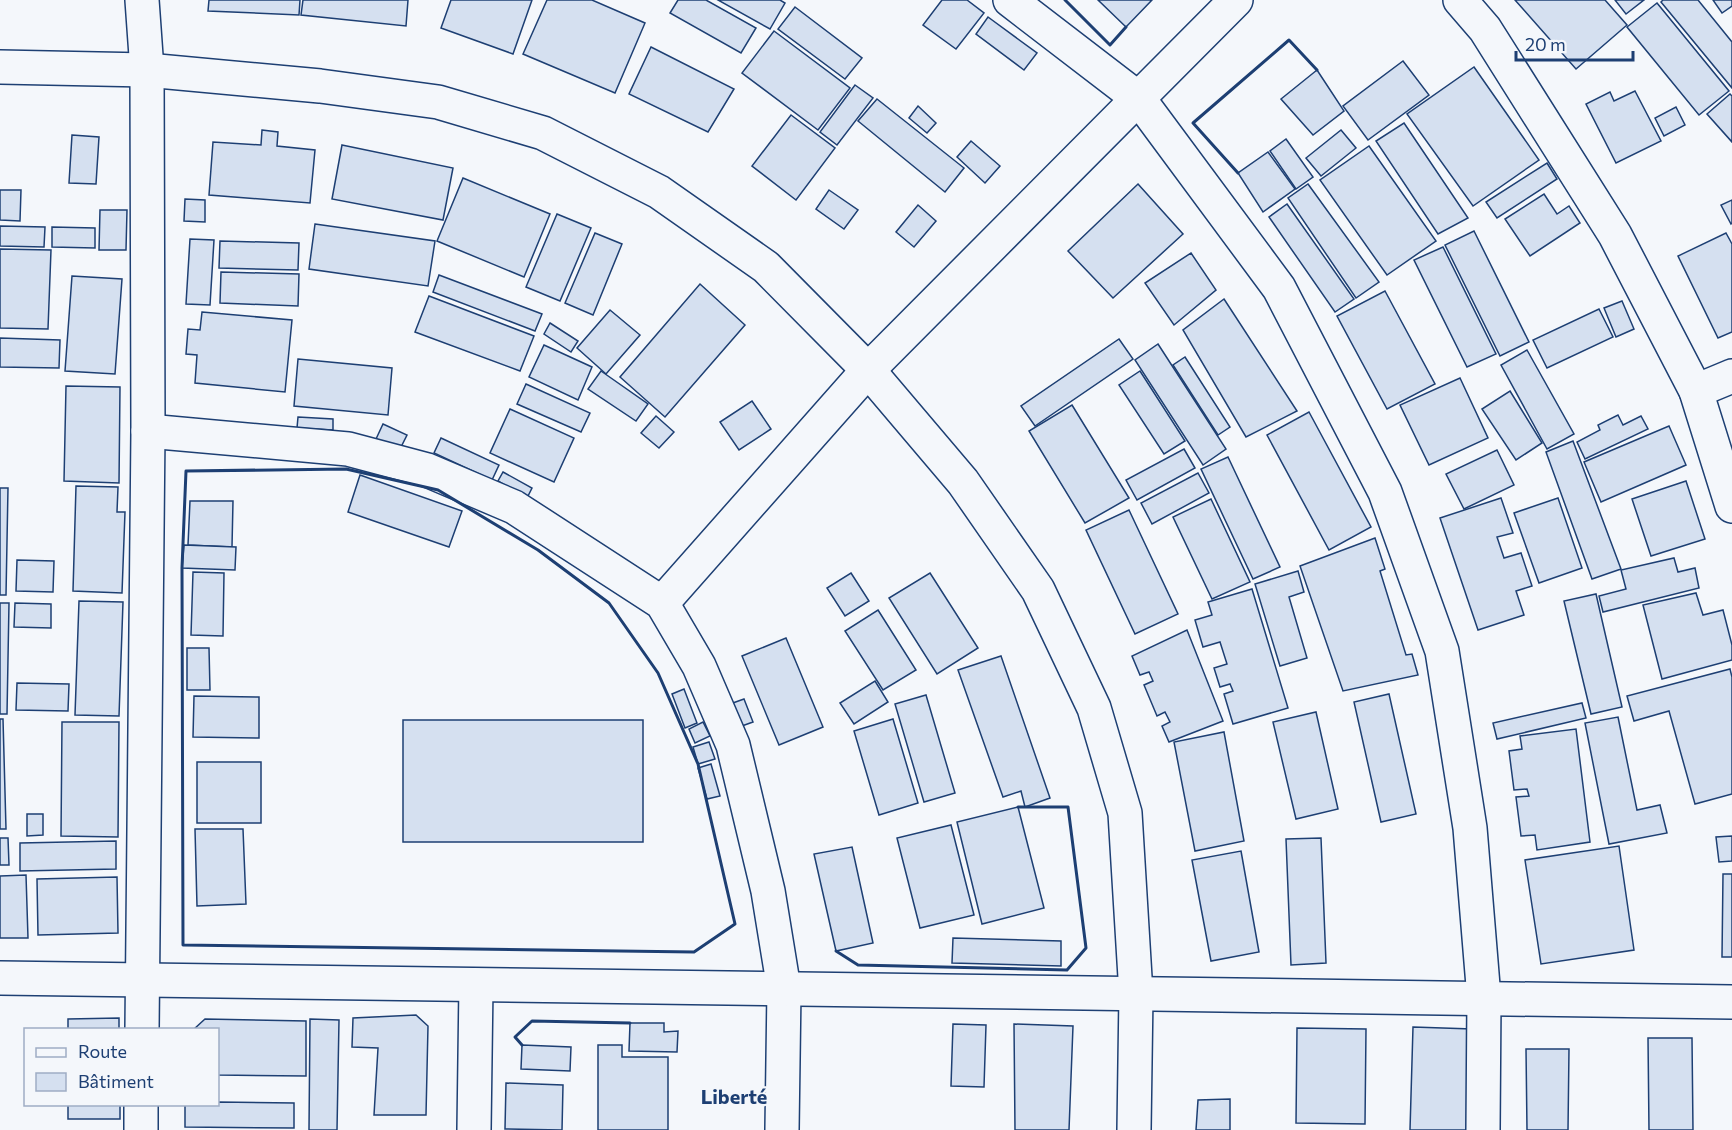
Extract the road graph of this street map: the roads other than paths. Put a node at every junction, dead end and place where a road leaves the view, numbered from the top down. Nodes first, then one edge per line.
1 (142, 0) edge
2 (1010, 0) edge
3 (1236, 0) edge
4 (1460, 0) edge
5 (0, 67) edge
6 (147, 70) junction
7 (1139, 99) junction
8 (868, 370) junction
9 (1732, 376) edge
10 (1696, 391) junction
11 (148, 431) junction
12 (1732, 506) edge
13 (662, 603) junction
14 (0, 978) edge
15 (142, 980) junction
16 (476, 985) junction
17 (784, 989) junction
18 (1136, 994) junction
19 (1484, 998) junction
20 (1732, 1002) edge
21 (142, 1028) edge
22 (141, 1106) edge
23 (141, 1130) edge
24 (474, 1130) edge
25 (782, 1130) edge
26 (1134, 1130) edge
27 (1483, 1130) edge

1 - 6 street
2 - 7 street
3 - 7 street
4 - 10 street
5 - 6 street
6 - 8 street
6 - 11 street
7 - 8 street
7 - 19 street
8 - 13 street
8 - 18 street
9 - 10 street
10 - 12 street
11 - 13 street
11 - 15 street
13 - 17 street
14 - 15 street
15 - 16 street
15 - 21 street
16 - 17 street
16 - 24 street
17 - 18 street
17 - 25 street
18 - 19 street
18 - 26 street
19 - 20 street
19 - 27 street
22 - 23 street

